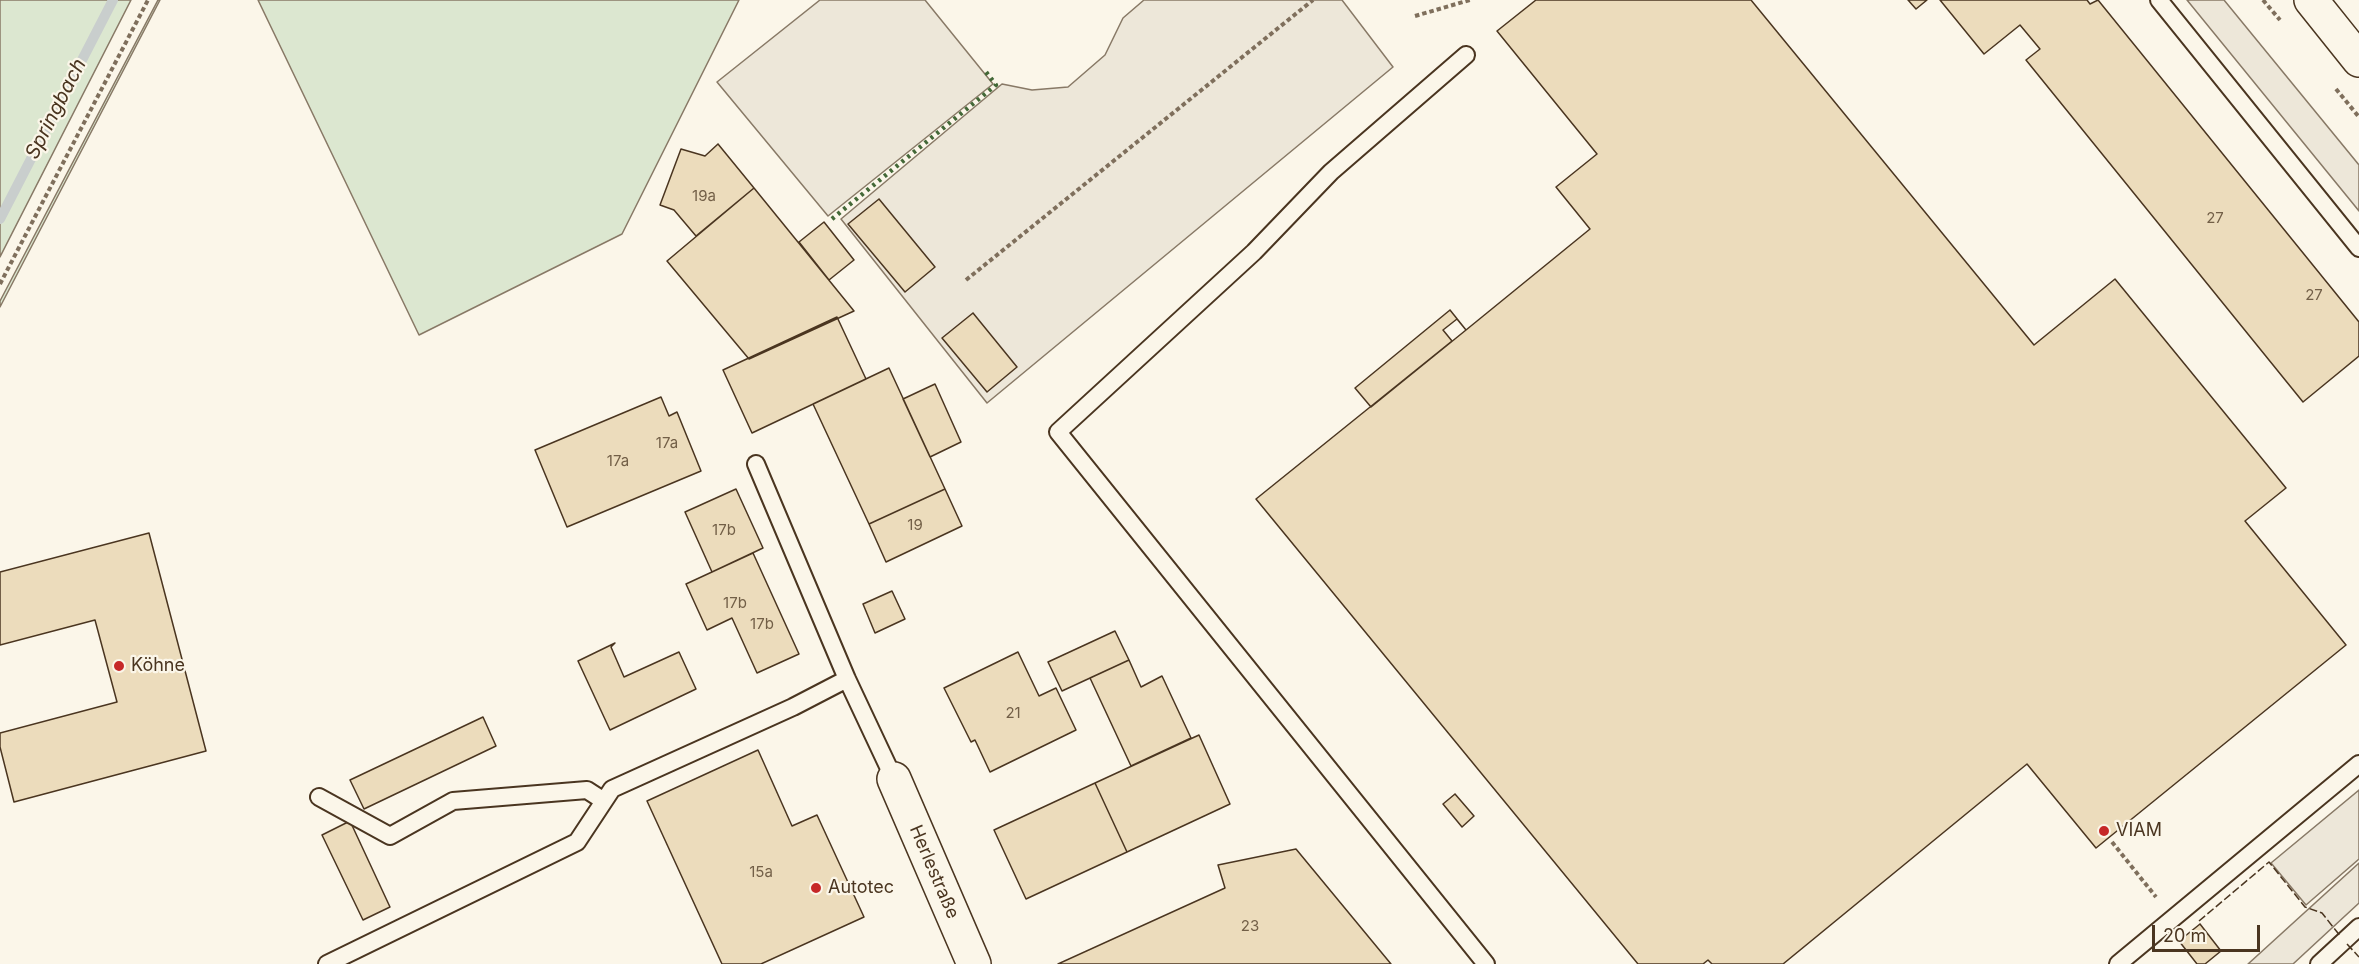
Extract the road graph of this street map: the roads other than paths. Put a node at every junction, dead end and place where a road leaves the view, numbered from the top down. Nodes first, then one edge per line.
1 (2159, 0) edge
2 (2311, 0) edge
3 (1466, 55) dead end
4 (2359, 60) edge
5 (2359, 248) edge
6 (756, 464) dead end
7 (847, 679) junction
8 (2359, 764) edge
9 (894, 779) joint
10 (319, 797) dead end
11 (604, 801) junction
12 (2359, 927) edge
13 (327, 964) edge
14 (974, 964) edge
15 (1486, 964) edge
16 (2118, 964) edge
17 (2319, 964) edge

1 - 5 lane
2 - 4 street
3 - 15 lane
6 - 7 lane
7 - 9 lane
7 - 11 lane
8 - 16 lane
9 - 14 street, Herlestraße
10 - 11 lane
11 - 13 lane
12 - 17 lane

